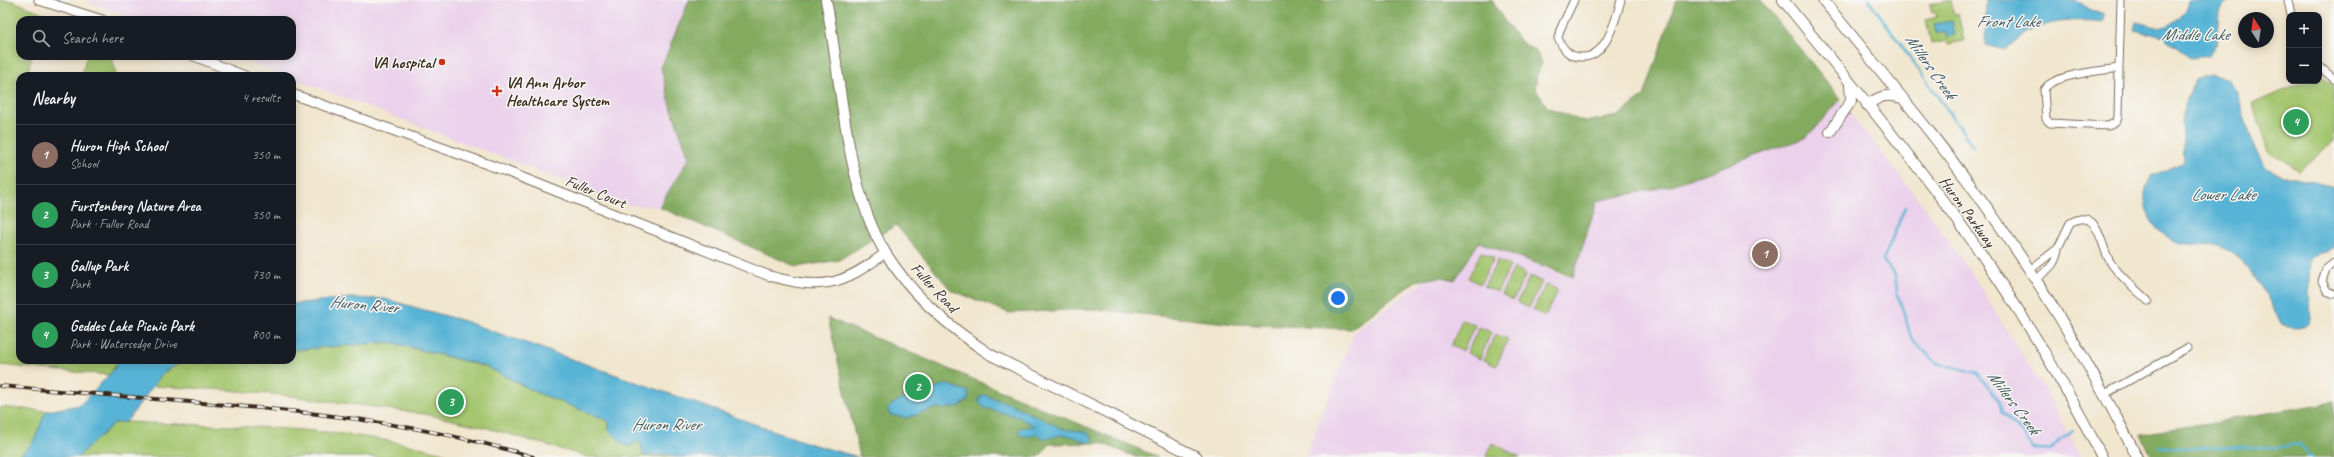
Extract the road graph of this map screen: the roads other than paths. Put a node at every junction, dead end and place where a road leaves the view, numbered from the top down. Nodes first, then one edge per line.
1 (39, 0) edge
2 (826, 0) edge
3 (1574, 0) edge
4 (1621, 0) edge
5 (1783, 0) edge
6 (1823, 0) edge
7 (2121, 0) edge
8 (2288, 0) edge
9 (2290, 12) edge
10 (89, 16) edge
11 (204, 60) edge
12 (2119, 68) junction
13 (2322, 69) edge
14 (235, 72) edge
15 (2334, 79) edge
16 (1850, 83) junction
17 (296, 95) edge
18 (1902, 98) junction
19 (1867, 105) junction
20 (1830, 132) dead end
21 (2058, 248) junction
22 (885, 252) junction
23 (2334, 263) edge
24 (2030, 270) junction
25 (2036, 279) junction
26 (2334, 294) edge
27 (2148, 301) dead end
28 (2187, 348) dead end
29 (2104, 394) junction
30 (2094, 440) junction
31 (1197, 457) edge
32 (2102, 457) edge
33 (2109, 457) edge
34 (2137, 457) edge

1 - 10 street
2 - 22 main road, Fuller Road
3 - 4 street
5 - 16 main road, Huron Parkway
6 - 18 main road, Huron Parkway
7 - 12 street
8 - 9 street
11 - 14 street
12 - 12 street
13 - 15 street
16 - 19 main road, Huron Parkway
16 - 20 main road
17 - 22 street, Fuller Court
18 - 19 main road
18 - 24 main road, Huron Parkway
19 - 30 main road, Huron Parkway
21 - 24 street
21 - 25 street
21 - 27 street
22 - 31 main road, Fuller Road
23 - 26 street
24 - 25 main road, Huron Parkway
25 - 29 main road, Huron Parkway
28 - 29 street
29 - 34 main road, Huron Parkway
30 - 32 main road, Huron Parkway
30 - 33 main road

